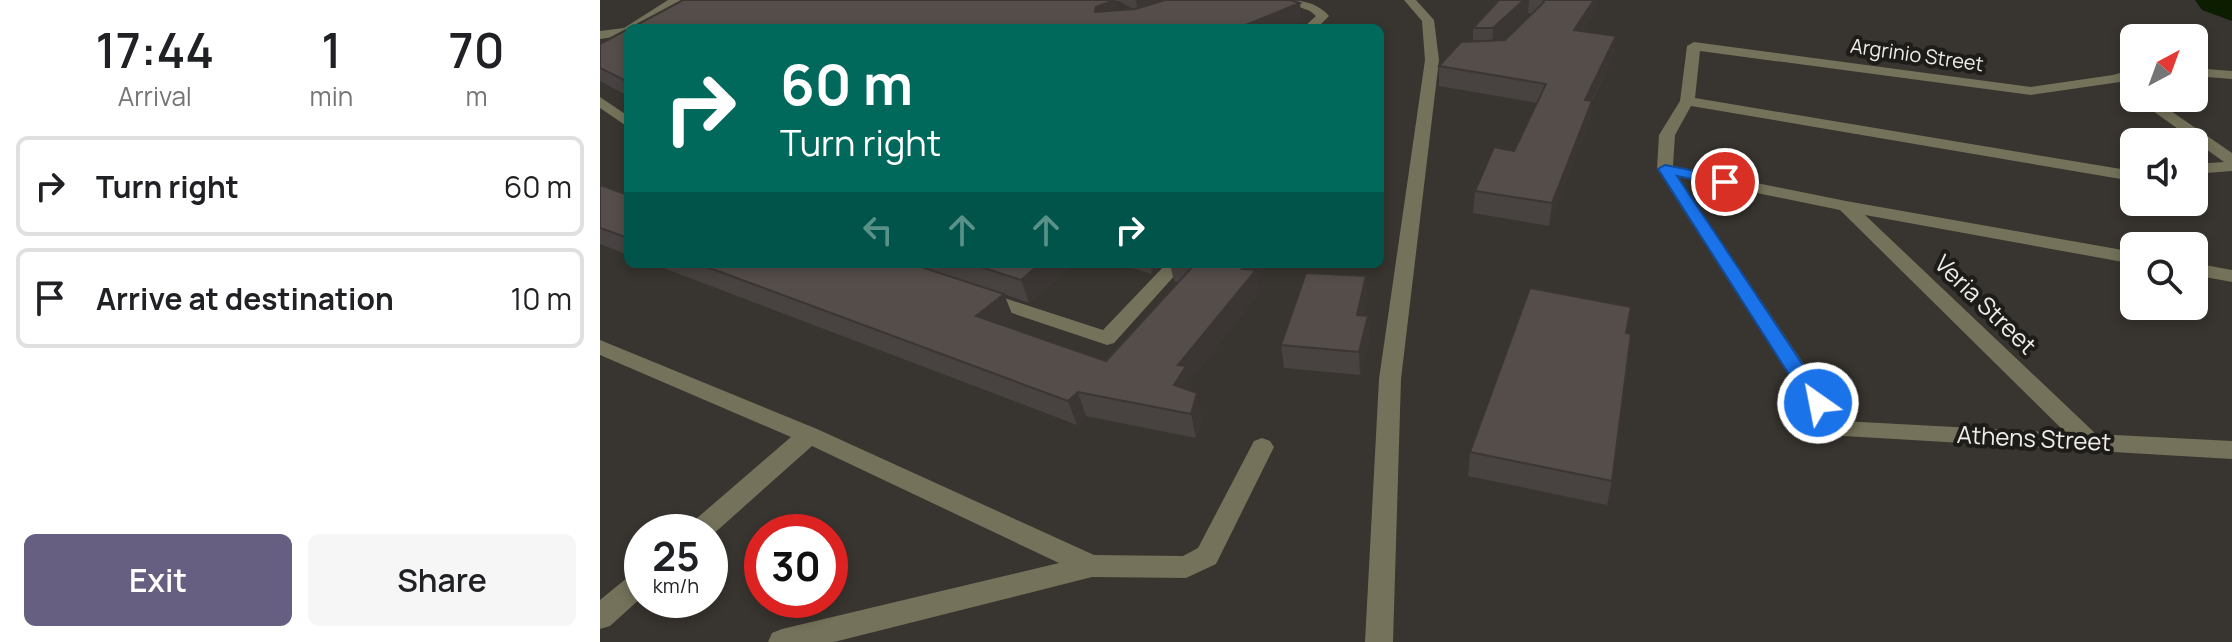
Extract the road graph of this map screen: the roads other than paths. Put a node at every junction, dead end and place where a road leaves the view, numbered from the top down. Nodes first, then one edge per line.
1 (676, 0) edge
2 (1286, 0) edge
3 (1410, 0) edge
4 (638, 24) edge
5 (1314, 24) edge
6 (624, 32) edge
7 (604, 41) edge
8 (2208, 73) edge
9 (2232, 75) edge
10 (2120, 77) edge
11 (2115, 79) junction
12 (2120, 82) edge
13 (600, 101) edge
14 (1687, 101) junction
15 (2162, 112) edge
16 (624, 120) edge
17 (2232, 160) edge
18 (2232, 166) edge
19 (2208, 168) edge
20 (1665, 169) junction
21 (2120, 174) edge
22 (1846, 206) junction
23 (2120, 255) edge
24 (1172, 268) edge
25 (2208, 272) edge
26 (2232, 276) edge
27 (957, 289) edge
28 (600, 347) edge
29 (809, 435) junction
30 (2089, 441) junction
31 (1262, 447) dead end
32 (2232, 450) edge
33 (719, 514) edge
34 (1092, 566) junction
35 (624, 596) edge
36 (600, 617) edge
37 (782, 642) edge
38 (1379, 642) edge

1 - 4 street
2 - 5 street
3 - 38 street
6 - 7 street
8 - 9 street
10 - 11 street, Argrinio Street
11 - 12 street
11 - 14 street, Argrinio Street
13 - 16 street
14 - 20 street
14 - 21 street
15 - 17 street
18 - 19 street
20 - 22 street
20 - 30 street, Athens Street
22 - 23 street
22 - 30 street, Veria Street
24 - 27 street
25 - 26 street
28 - 29 street
29 - 33 street
29 - 34 street
30 - 32 street, Athens Street
31 - 34 street
34 - 37 street
35 - 36 street

